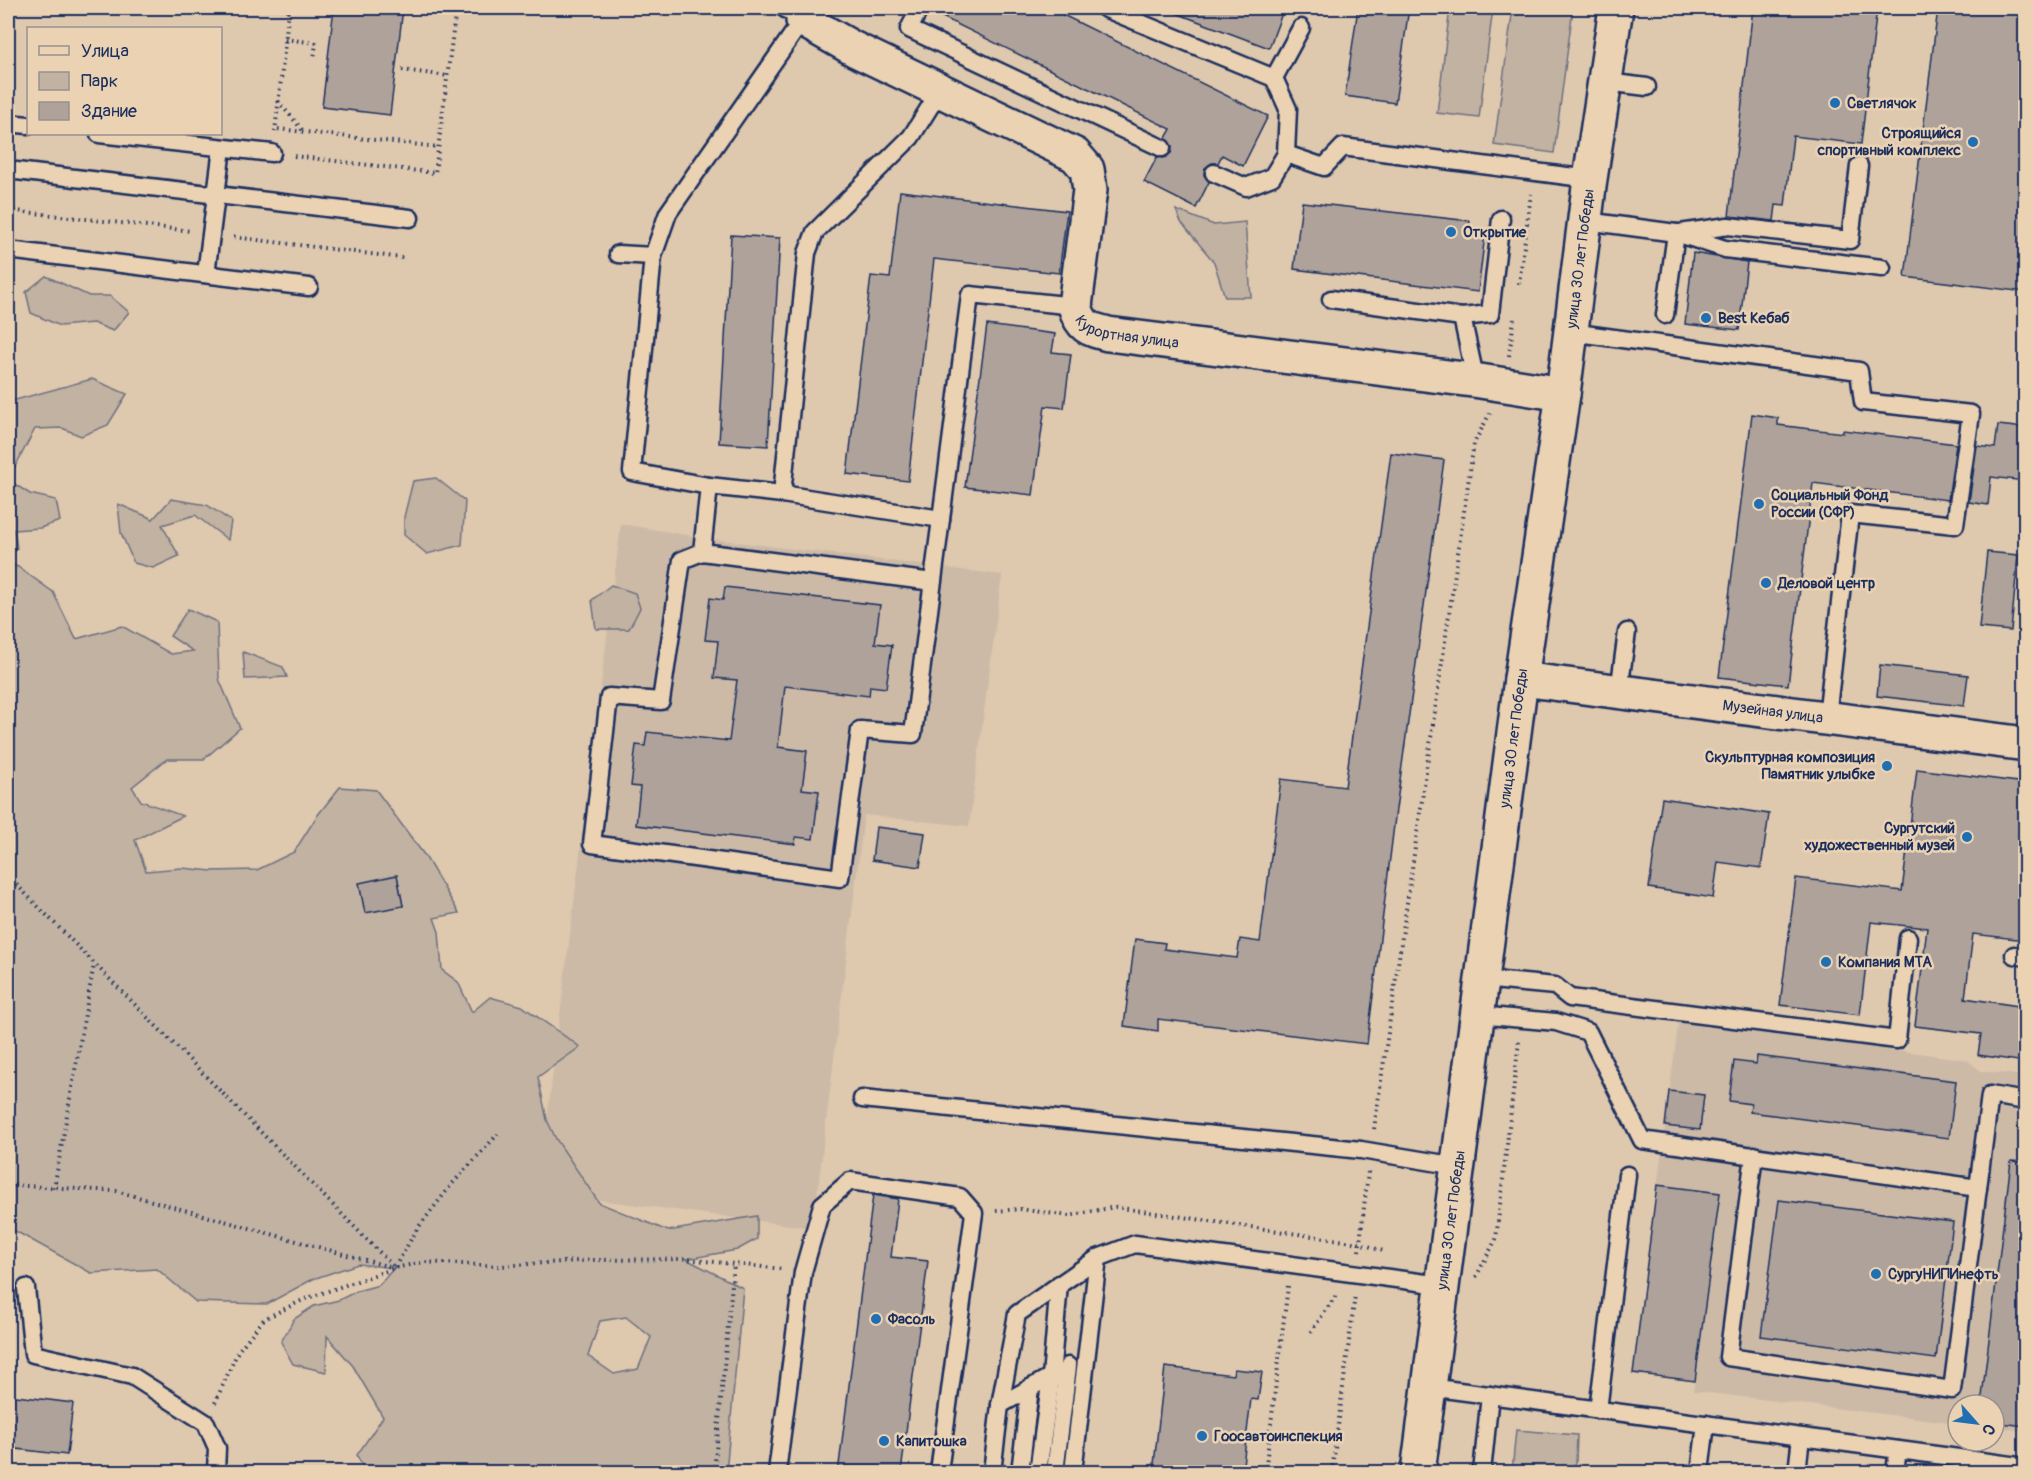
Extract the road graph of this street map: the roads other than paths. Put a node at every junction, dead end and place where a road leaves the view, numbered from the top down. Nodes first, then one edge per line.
1 (920, 8) edge
2 (1104, 8) edge
3 (1616, 8) edge
4 (1123, 11) edge
5 (799, 12) edge
6 (1301, 28) dead end
7 (1274, 78) junction
8 (1606, 82) junction
9 (1647, 87) dead end
10 (941, 89) junction
11 (8, 123) edge
12 (27, 126) edge
13 (108, 135) edge
14 (222, 148) junction
15 (1162, 148) dead end
16 (272, 153) road end
17 (1286, 154) junction
18 (1859, 166) dead end
19 (8, 170) edge
20 (1214, 172) dead end
21 (1590, 179) junction
22 (216, 194) junction
23 (410, 218) dead end
24 (1501, 219) dead end
25 (1586, 221) junction
26 (1676, 233) junction
27 (8, 250) edge
28 (618, 254) dead end
29 (653, 256) junction
30 (1882, 268) dead end
31 (206, 274) junction
32 (309, 287) dead end
33 (1331, 299) dead end
34 (1075, 306) junction
35 (1665, 315) dead end
36 (1462, 317) junction
37 (1570, 332) junction
38 (1493, 383) junction
39 (1563, 394) junction
40 (710, 486) junction
41 (782, 494) junction
42 (940, 519) junction
43 (702, 552) junction
44 (933, 582) junction
45 (1627, 633) dead end
46 (1521, 679) junction
47 (1619, 691) junction
48 (1827, 717) junction
49 (2025, 744) edge
50 (1908, 938) dead end
51 (1482, 979) junction
52 (1478, 1015) junction
53 (862, 1099) dead end
54 (2025, 1101) edge
55 (1754, 1155) junction
56 (1457, 1166) junction
57 (1627, 1175) dead end
58 (1978, 1188) junction
59 (1098, 1258) junction
60 (1059, 1284) junction
61 (1457, 1285) junction
62 (26, 1288) dead end
63 (1087, 1356) junction
64 (1068, 1366) junction
65 (1051, 1377) junction
66 (1429, 1387) junction
67 (1030, 1388) junction
68 (1490, 1395) junction
69 (1000, 1405) junction
70 (1598, 1410) junction
71 (1706, 1424) junction
72 (1801, 1437) junction
73 (1898, 1450) junction
74 (2025, 1467) edge
75 (216, 1473) edge
76 (777, 1473) edge
77 (939, 1473) edge
78 (992, 1473) edge
79 (1020, 1473) edge
80 (1038, 1473) edge
81 (1055, 1473) edge
82 (1073, 1473) edge
83 (1418, 1473) edge
84 (1482, 1473) edge
85 (1700, 1473) edge
86 (1797, 1473) edge
87 (1895, 1473) edge

1 - 15 lane
2 - 4 lane
3 - 8 main road, улица 30 лет Победы
4 - 7 lane
5 - 10 main road, Курортная улица
5 - 29 lane
6 - 7 lane
7 - 17 lane
8 - 9 lane
8 - 21 main road, улица 30 лет Победы
10 - 34 main road, Курортная улица
10 - 41 lane
11 - 12 lane
13 - 14 lane
14 - 16 lane
14 - 22 lane
17 - 20 lane
17 - 21 lane
18 - 26 lane
19 - 22 lane
21 - 25 main road, улица 30 лет Победы
22 - 23 lane
22 - 31 lane
24 - 36 lane
25 - 26 lane
25 - 37 main road, улица 30 лет Победы
26 - 30 lane
26 - 35 lane
27 - 31 lane
28 - 29 lane
29 - 40 lane
31 - 32 lane
33 - 36 lane
34 - 38 main road, Курортная улица
34 - 42 lane
36 - 38 lane
37 - 39 main road, улица 30 лет Победы
37 - 48 lane
38 - 39 main road, Курортная улица
39 - 46 main road, улица 30 лет Победы
40 - 41 lane
40 - 43 lane
41 - 42 lane
42 - 44 lane
43 - 44 lane
43 - 44 lane
45 - 47 lane
46 - 47 main road, Музейная улица
46 - 51 main road, улица 30 лет Победы
47 - 48 main road, Музейная улица
48 - 49 main road, Музейная улица
50 - 51 lane
51 - 52 main road, улица 30 лет Победы
52 - 55 lane
52 - 56 main road, улица 30 лет Победы
53 - 56 lane
54 - 58 lane
55 - 58 lane
55 - 58 lane
56 - 61 main road, улица 30 лет Победы
57 - 70 lane
59 - 60 lane
59 - 61 lane
59 - 63 lane
60 - 65 lane
60 - 69 lane
61 - 66 main road, улица 30 лет Победы
62 - 75 lane
63 - 64 lane
63 - 82 lane
64 - 65 lane
64 - 81 lane
65 - 67 lane
65 - 80 lane
66 - 68 lane
66 - 83 main road, улица 30 лет Победы
67 - 69 lane
67 - 79 lane
68 - 70 lane
68 - 84 lane
69 - 78 lane
70 - 71 lane
71 - 72 lane
71 - 85 lane
72 - 73 lane
72 - 86 lane
73 - 74 lane
73 - 87 lane
76 - 77 lane

